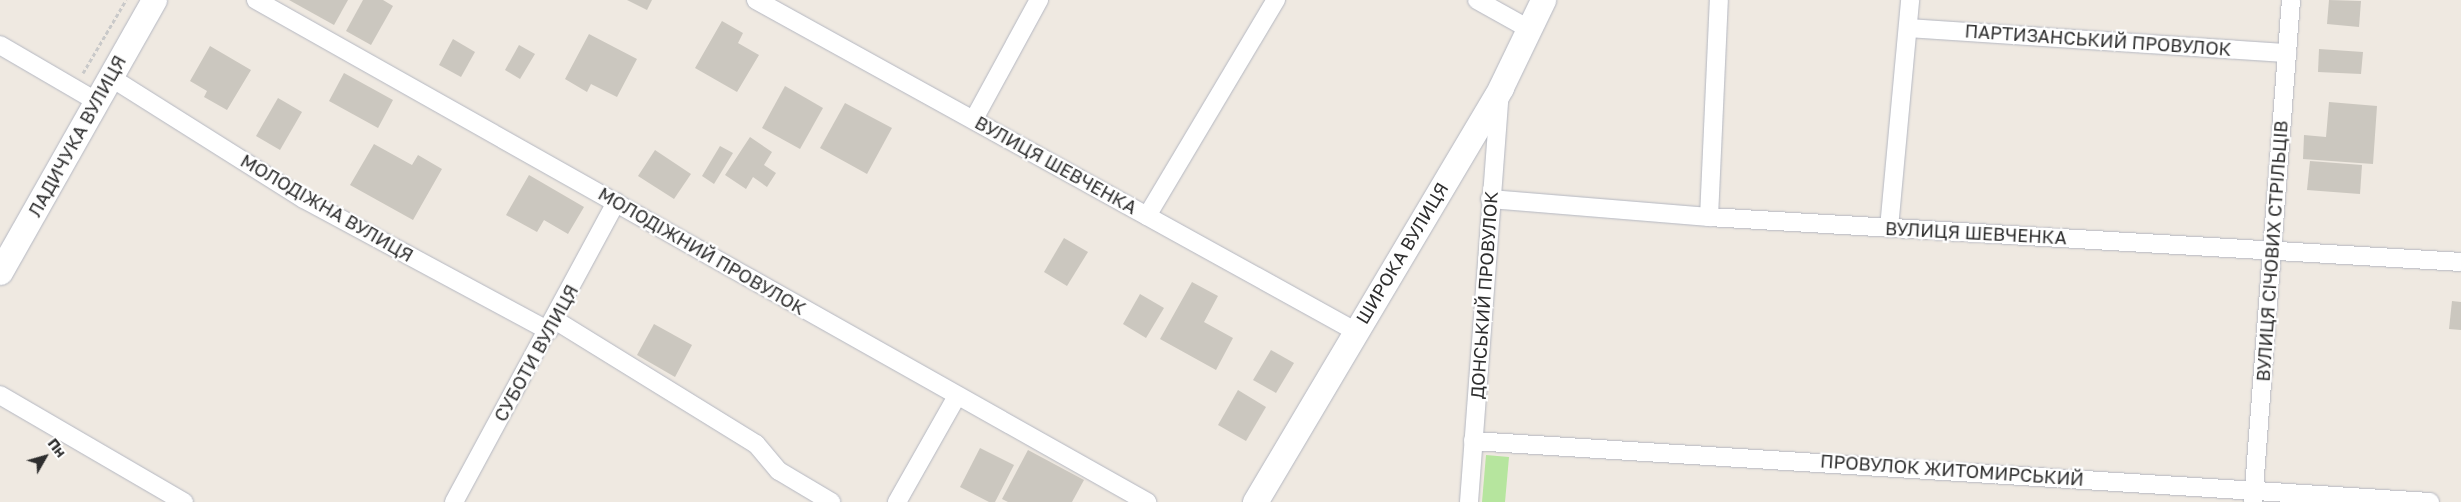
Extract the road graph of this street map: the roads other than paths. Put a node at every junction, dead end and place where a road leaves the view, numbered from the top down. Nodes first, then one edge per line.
1 (154, 0) edge
2 (256, 0) edge
3 (1039, 0) edge
4 (1276, 0) edge
5 (1477, 0) edge
6 (1544, 0) edge
7 (1719, 0) edge
8 (1910, 0) edge
9 (2291, 0) edge
10 (759, 1) edge
11 (1908, 28) junction
12 (1529, 29) junction
13 (0, 45) edge
14 (2287, 53) junction
15 (110, 77) junction
16 (1500, 87) junction
17 (96, 101) junction
18 (974, 119) junction
19 (1490, 199) junction
20 (616, 202) junction
21 (1147, 216) junction
22 (1709, 216) junction
23 (1890, 228) junction
24 (2272, 249) junction
25 (2461, 262) edge
26 (0, 272) edge
27 (552, 326) junction
28 (1356, 331) junction
29 (0, 395) edge
30 (956, 396) junction
31 (1473, 441) junction
32 (2253, 496) edge
33 (184, 502) edge
34 (454, 502) edge
35 (831, 502) edge
36 (897, 502) edge
37 (1147, 502) edge
38 (1255, 502) edge
39 (1469, 502) edge
40 (2430, 502) edge

1 - 15 street, ЛАДИЧУКА ВУЛИЦЯ
2 - 20 street, МОЛОДІЖНИЙ ПРОВУЛОК
3 - 18 street
4 - 21 street
5 - 12 street
6 - 12 street, ШИРОКА ВУЛИЦЯ
7 - 22 street
8 - 11 street
9 - 14 street, ВУЛИЦЯ СІЧОВИХ СТРІЛЬЦІВ
10 - 18 street, ВУЛИЦЯ ШЕВЧЕНКА
11 - 14 street, ПАРТИЗАНСЬКИЙ ПРОВУЛОК
11 - 23 street
12 - 16 street, ШИРОКА ВУЛИЦЯ
13 - 17 street
14 - 24 street, ВУЛИЦЯ СІЧОВИХ СТРІЛЬЦІВ
15 - 17 street, ЛАДИЧУКА ВУЛИЦЯ
15 - 27 street, МОЛОДІЖНА ВУЛИЦЯ
16 - 19 street, ДОНСЬКИЙ ПРОВУЛОК
16 - 28 street, ШИРОКА ВУЛИЦЯ
17 - 26 street, ЛАДИЧУКА ВУЛИЦЯ
18 - 21 street, ВУЛИЦЯ ШЕВЧЕНКА
19 - 22 street, ВУЛИЦЯ ШЕВЧЕНКА
19 - 31 street, ДОНСЬКИЙ ПРОВУЛОК
20 - 27 street, СУБОТИ ВУЛИЦЯ
20 - 30 street, МОЛОДІЖНИЙ ПРОВУЛОК
21 - 28 street, ВУЛИЦЯ ШЕВЧЕНКА
22 - 23 street, ВУЛИЦЯ ШЕВЧЕНКА
23 - 24 street, ВУЛИЦЯ ШЕВЧЕНКА
24 - 25 street, ВУЛИЦЯ ШЕВЧЕНКА
24 - 32 street, ВУЛИЦЯ СІЧОВИХ СТРІЛЬЦІВ
27 - 34 street, СУБОТИ ВУЛИЦЯ
27 - 35 street, МОЛОДІЖНА ВУЛИЦЯ
28 - 38 street, ШИРОКА ВУЛИЦЯ
29 - 33 street
30 - 36 street
30 - 37 street, МОЛОДІЖНИЙ ПРОВУЛОК
31 - 32 street, ПРОВУЛОК ЖИТОМИРСЬКИЙ
31 - 39 street, ДОНСЬКИЙ ПРОВУЛОК
32 - 40 street, ПРОВУЛОК ЖИТОМИРСЬКИЙ

